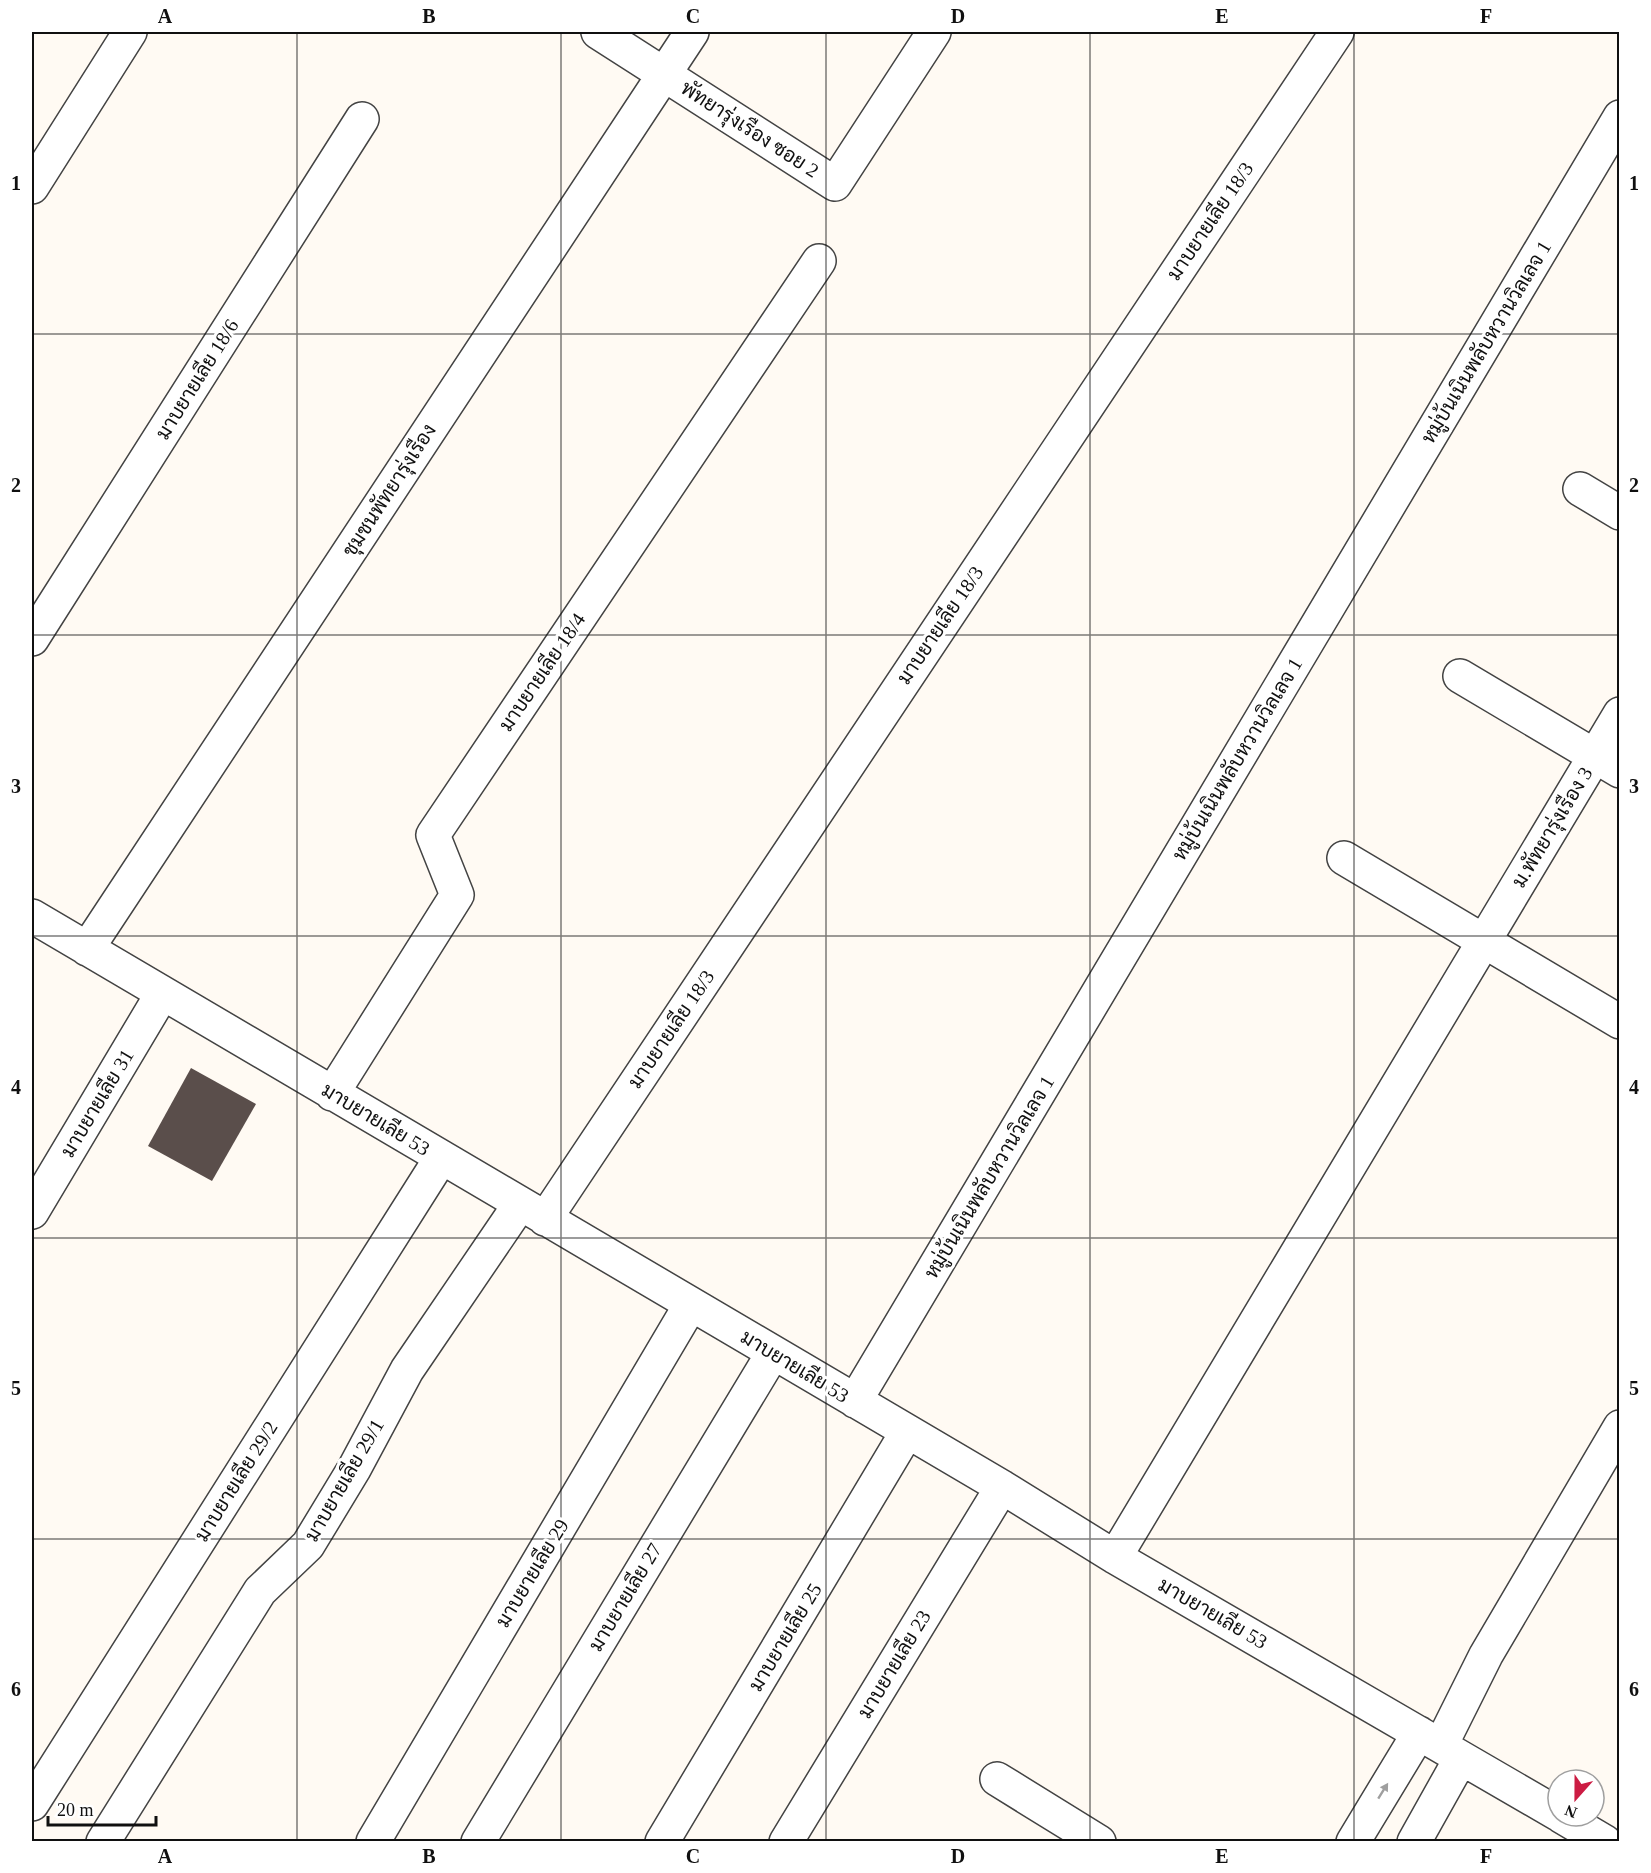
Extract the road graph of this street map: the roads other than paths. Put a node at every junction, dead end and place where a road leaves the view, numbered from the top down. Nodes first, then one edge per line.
1 (130, 32) edge
2 (598, 32) edge
3 (692, 32) edge
4 (934, 32) edge
5 (1337, 32) edge
6 (664, 74) junction
7 (1620, 117) edge
8 (363, 119) dead end
9 (32, 187) edge
10 (819, 261) dead end
11 (1580, 489) dead end
12 (1620, 513) edge
13 (32, 639) edge
14 (1461, 676) dead end
15 (1620, 714) edge
16 (1607, 763) edge
17 (1344, 858) dead end
18 (32, 916) edge
19 (1484, 941) junction
20 (87, 949) junction
21 (162, 994) junction
22 (1620, 1022) edge
23 (332, 1094) junction
24 (441, 1158) junction
25 (532, 1211) junction
26 (32, 1212) edge
27 (691, 1304) junction
28 (773, 1353) junction
29 (855, 1401) junction
30 (1620, 1427) edge
31 (907, 1432) junction
32 (1002, 1487) junction
33 (1115, 1557) junction
34 (1440, 1746) junction
35 (998, 1779) dead end
36 (32, 1804) edge
37 (1546, 1807) edge
38 (1581, 1828) edge
39 (103, 1842) edge
40 (373, 1842) edge
41 (478, 1842) edge
42 (662, 1842) edge
43 (786, 1842) edge
44 (1099, 1842) edge
45 (1353, 1842) edge
46 (1414, 1842) edge
47 (1605, 1842) edge

1 - 9 street
2 - 6 street, พัทยารุ่งเรือง ซอย 2
3 - 6 street, ชุมชนพัทยารุ่งเรือง
4 - 6 street, พัทยารุ่งเรือง ซอย 2
5 - 25 street, มาบยายเลีย 18/3
6 - 20 street, ชุมชนพัทยารุ่งเรือง
7 - 29 street, หมู่บ้นเนินพลับหวานวิลเลจ 1
8 - 13 street, มาบยายเลีย 18/6
10 - 23 street, มาบยายเลีย 18/4
11 - 12 street
14 - 16 street
15 - 16 street, ม.พัทยารุ่งเรือง 3
16 - 19 street, ม.พัทยารุ่งเรือง 3
17 - 19 street
18 - 20 street, มาบยายเลีย 53
19 - 22 street
19 - 33 street, ม.พัทยารุ่งเรือง 3
20 - 21 street, มาบยายเลีย 53
21 - 23 street, มาบยายเลีย 53
21 - 26 street, มาบยายเลีย 31
23 - 24 street, มาบยายเลีย 53
24 - 25 street, มาบยายเลีย 53
24 - 36 street, มาบยายเลีย 29/2
25 - 27 street, มาบยายเลีย 53
25 - 39 street, มาบยายเลีย 29/1
27 - 28 street, มาบยายเลีย 53
27 - 40 street, มาบยายเลีย 29
28 - 29 street, มาบยายเลีย 53
28 - 41 street, มาบยายเลีย 27
29 - 31 street, มาบยายเลีย 53
30 - 34 street
31 - 32 street, มาบยายเลีย 53
31 - 42 street, มาบยายเลีย 25
32 - 33 street, มาบยายเลีย 53
32 - 43 street, มาบยายเลีย 23
33 - 34 street, มาบยายเลีย 53
34 - 37 street, มาบยายเลีย 53
45 -> 34 street
34 - 46 street
35 - 44 street
38 - 47 street, มาบยายเลีย 53

